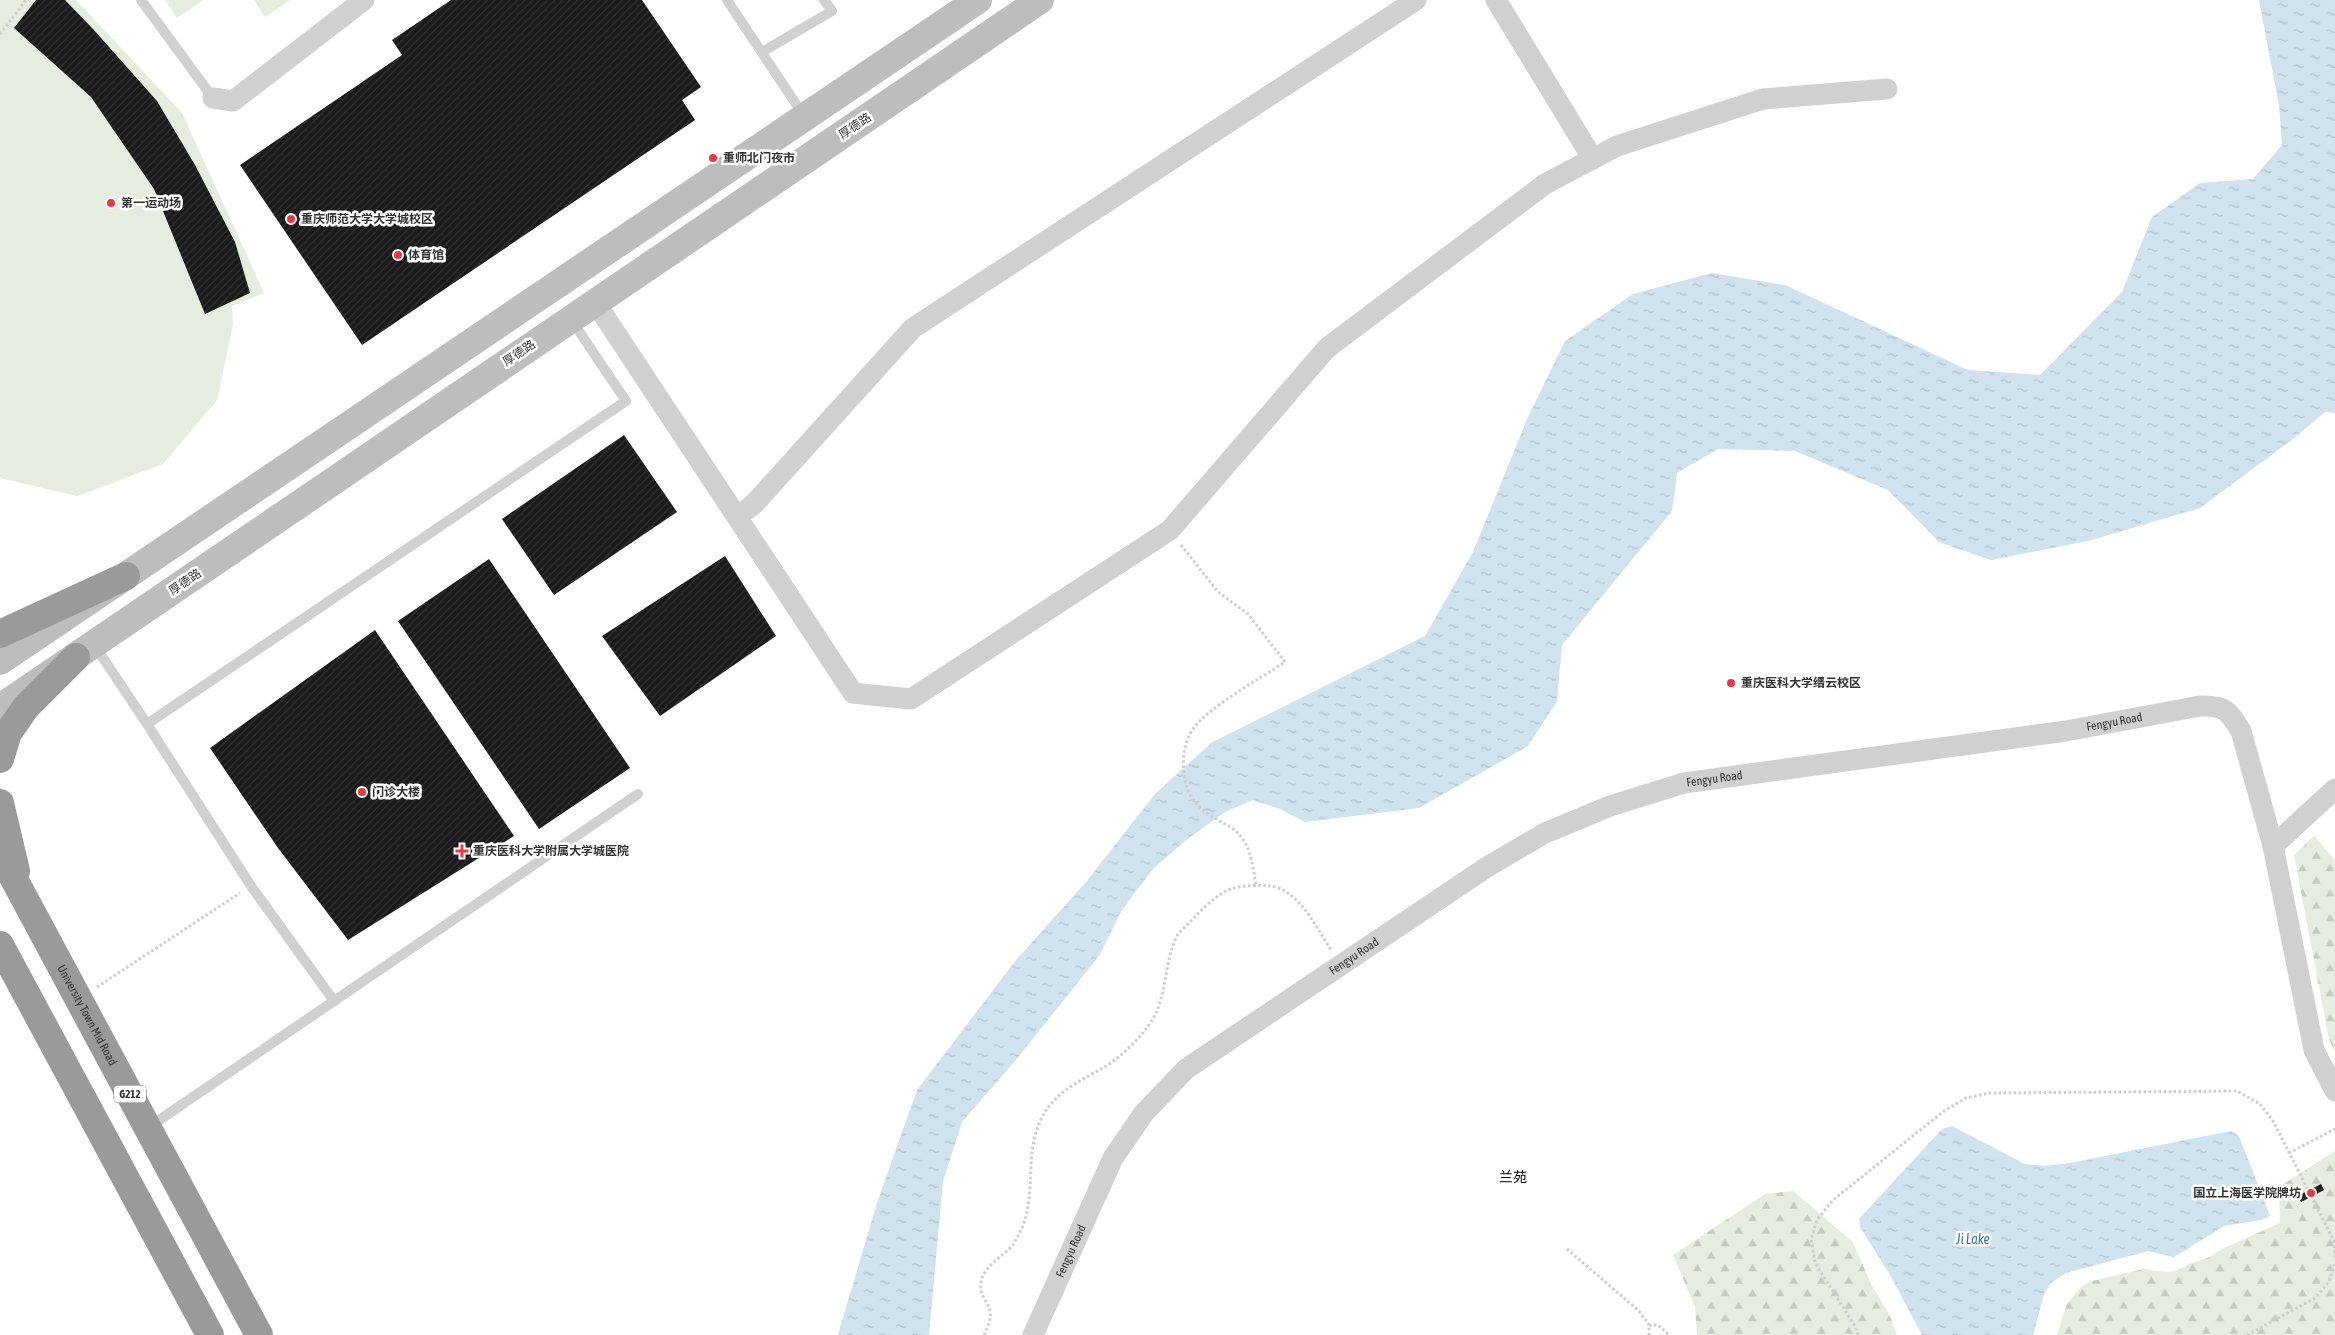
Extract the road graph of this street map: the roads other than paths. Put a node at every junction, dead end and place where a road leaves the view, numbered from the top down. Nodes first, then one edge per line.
1 (142, 0) edge
2 (364, 0) edge
3 (727, 0) edge
4 (824, 0) edge
5 (978, 0) edge
6 (1040, 0) edge
7 (1416, 0) edge
8 (1496, 0) edge
9 (762, 52) junction
10 (1888, 89) dead end
11 (213, 98) joint
12 (805, 118) junction
13 (1594, 159) junction
14 (595, 302) junction
15 (570, 318) junction
16 (738, 517) junction
17 (126, 576) junction
18 (0, 634) edge
19 (85, 651) junction
20 (0, 661) edge
21 (0, 708) edge
22 (147, 724) junction
23 (0, 759) edge
24 (2335, 789) edge
25 (638, 794) dead end
26 (0, 803) edge
27 (2273, 846) junction
28 (0, 853) edge
29 (21, 892) junction
30 (0, 945) edge
31 (334, 1002) junction
32 (2335, 1091) edge
33 (148, 1128) junction
34 (210, 1335) edge
35 (260, 1335) edge
36 (1032, 1335) edge

1 - 11 lane
2 - 11 street
3 - 9 lane
4 - 9 lane
5 - 12 main road
6 - 14 main road, 厚德路
7 - 16 street
8 - 13 street
9 - 12 lane
10 - 13 street
12 - 17 main road
13 - 16 street
14 - 15 main road, 厚德路
14 - 16 street
15 - 19 main road, 厚德路
15 - 22 lane
17 - 18 highway
17 - 20 main road
19 - 21 main road, 厚德路
19 - 22 lane
19 - 23 highway
22 - 31 lane
24 - 27 street
25 - 31 lane
26 - 29 highway
27 - 32 street, Fengyu Road
27 - 36 street, Fengyu Road
28 - 29 highway, University Town Mid Road / G212
29 - 33 highway, University Town Mid Road / G212
30 - 34 highway
31 - 33 lane
33 - 35 highway, University Town Mid Road / G212

